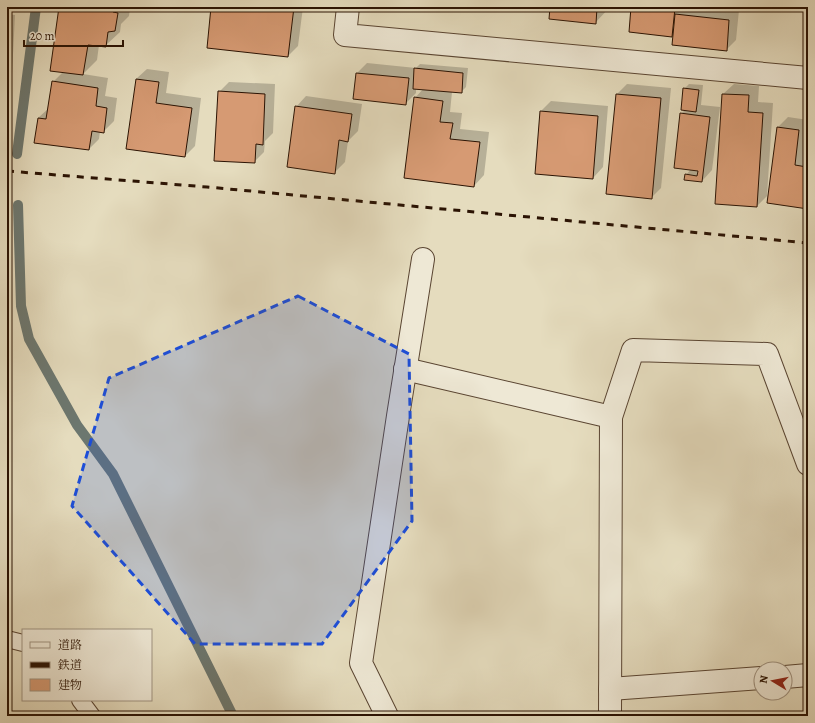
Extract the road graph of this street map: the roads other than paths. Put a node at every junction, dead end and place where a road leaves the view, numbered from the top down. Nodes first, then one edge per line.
1 (348, 7) edge
2 (808, 78) edge
3 (424, 259) dead end
4 (405, 369) junction
5 (611, 417) junction
6 (808, 464) edge
7 (7, 639) edge
8 (22, 643) edge
9 (808, 675) edge
10 (793, 676) edge
11 (753, 679) edge
12 (610, 689) junction
13 (81, 701) edge
14 (92, 716) edge
15 (387, 716) edge
16 (610, 716) edge

1 - 2 street
3 - 4 street
4 - 5 street
4 - 15 street
5 - 6 street
5 - 12 street
7 - 8 lane
9 - 10 street
11 - 12 street
12 - 16 street
13 - 14 lane

